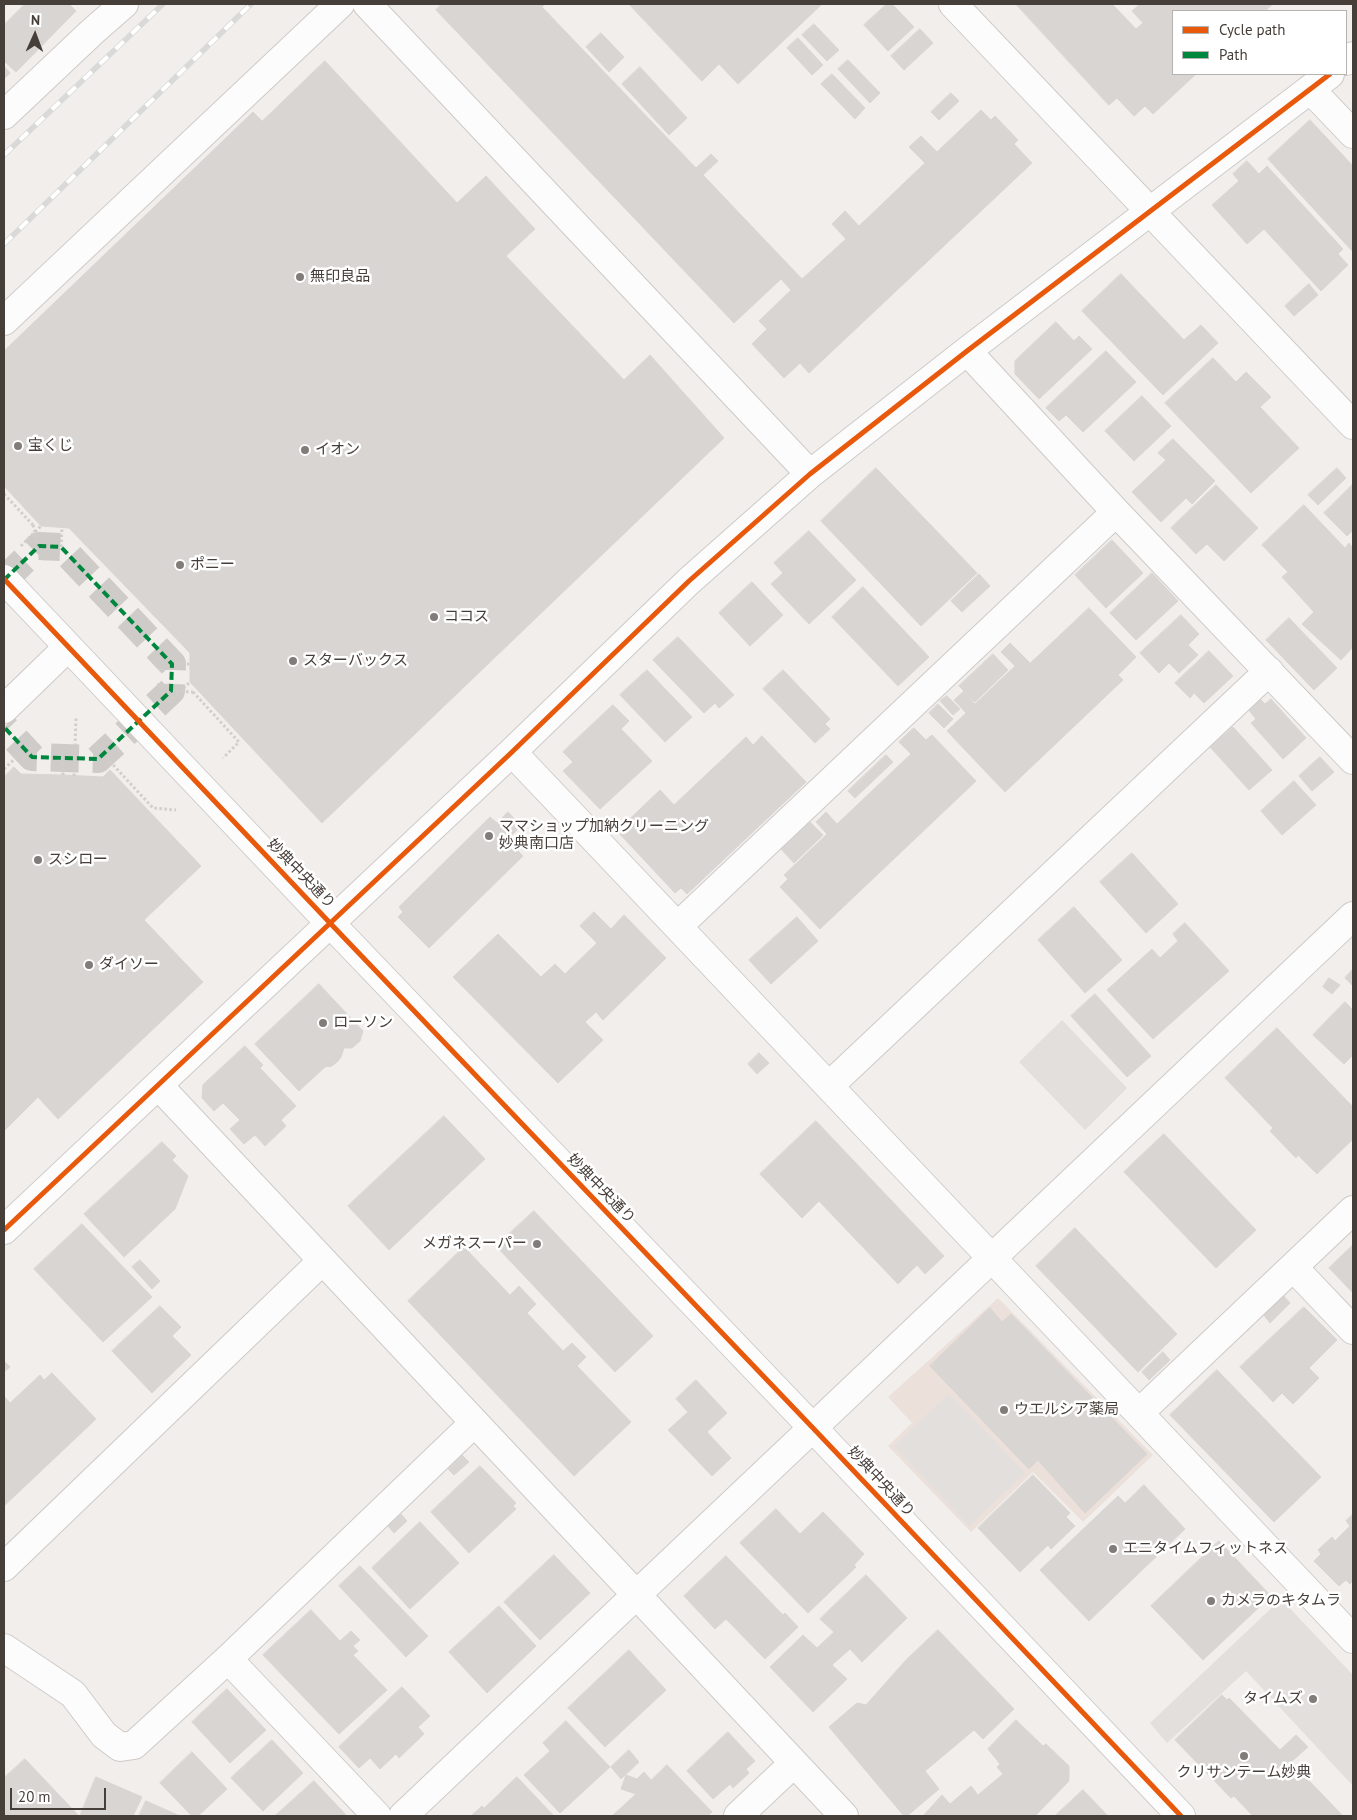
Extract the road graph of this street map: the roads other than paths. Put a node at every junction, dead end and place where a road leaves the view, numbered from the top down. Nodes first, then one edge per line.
1 (340, 4) edge
2 (367, 4) edge
3 (954, 4) edge
4 (113, 7) edge
5 (1320, 81) edge
6 (4, 115) edge
7 (1353, 134) edge
8 (1150, 212) junction
9 (4, 321) edge
10 (967, 351) junction
11 (1353, 425) edge
12 (810, 474) junction
13 (1116, 512) junction
14 (4, 579) edge
15 (68, 647) junction
16 (1269, 670) junction
17 (4, 709) edge
18 (512, 752) junction
19 (1353, 760) edge
20 (1353, 916) edge
21 (330, 923) junction
22 (678, 926) junction
23 (158, 1085) junction
24 (829, 1086) junction
25 (1353, 1210) edge
26 (4, 1230) edge
27 (992, 1258) junction
28 (322, 1261) junction
29 (1293, 1267) junction
30 (1353, 1330) edge
31 (1139, 1413) junction
32 (474, 1422) junction
33 (812, 1427) junction
34 (4, 1567) edge
35 (637, 1594) junction
36 (1353, 1639) edge
37 (4, 1648) edge
38 (228, 1659) junction
39 (794, 1763) junction
40 (377, 1816) edge
41 (403, 1816) edge
42 (738, 1816) edge
43 (844, 1816) edge
44 (1181, 1816) edge

1 - 9 street
2 - 12 street
3 - 8 street
4 - 6 street
5 - 7 street
5 - 8 street
8 - 10 street
8 - 11 street
10 - 12 street
10 - 13 street
12 - 18 street
13 - 16 street
13 - 22 street
14 - 15 street, 妙典中央通り
15 - 17 street
15 - 21 street, 妙典中央通り
16 - 19 street
16 - 24 street
18 - 21 street
18 - 22 street
20 - 27 street
21 - 23 street
21 - 33 street, 妙典中央通り
22 - 24 street
23 - 26 street
23 - 28 street
24 - 27 street
25 - 29 street
27 - 31 street
27 - 33 street
28 - 32 street
28 - 34 street
29 - 30 street
29 - 31 street
31 - 36 street
32 - 35 street
32 - 38 street
33 - 35 street
33 - 44 street, 妙典中央通り
35 - 39 street
35 - 41 street
37 - 38 street
38 - 40 street
39 - 42 street
39 - 43 street

